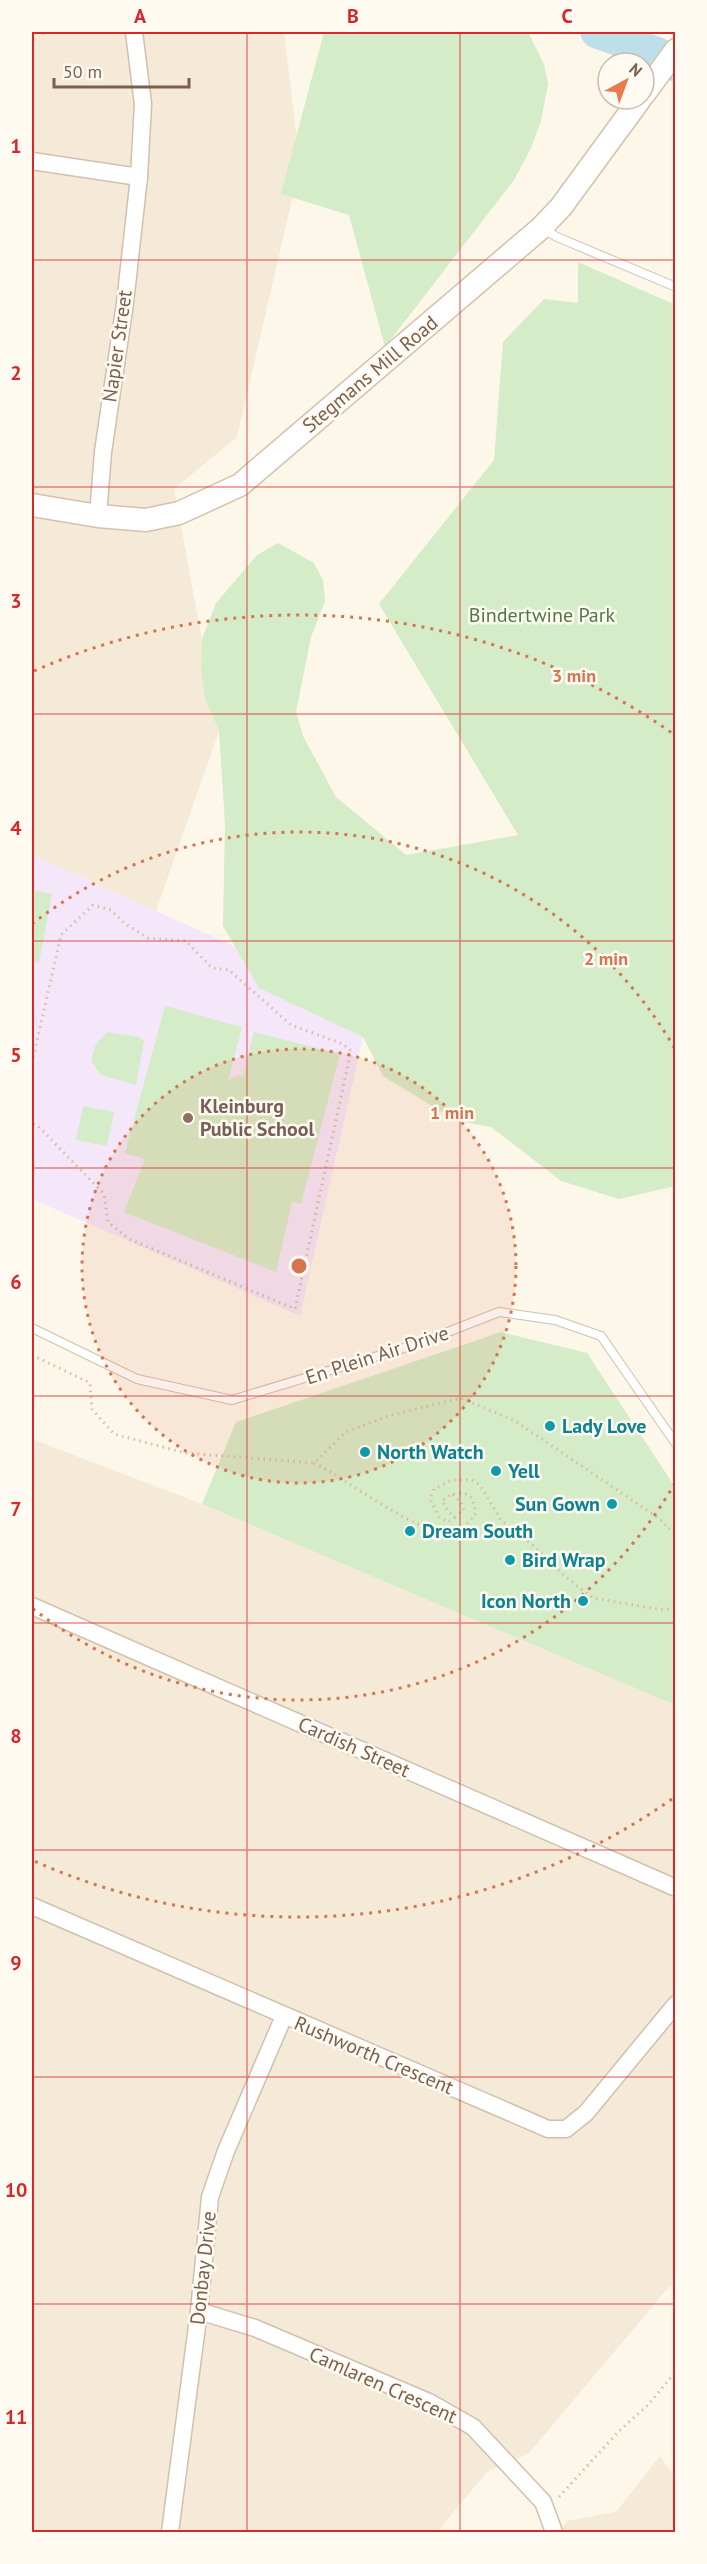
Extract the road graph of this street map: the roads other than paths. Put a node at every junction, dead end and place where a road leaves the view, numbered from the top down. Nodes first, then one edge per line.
1 (134, 32) edge
2 (675, 50) edge
3 (656, 77) edge
4 (631, 111) edge
5 (32, 161) edge
6 (139, 177) junction
7 (542, 228) junction
8 (675, 287) edge
9 (32, 505) edge
10 (98, 516) junction
11 (32, 1328) edge
12 (675, 1444) edge
13 (32, 1606) edge
14 (675, 1888) edge
15 (32, 1906) edge
16 (675, 2004) edge
17 (284, 2016) junction
18 (199, 2311) junction
19 (170, 2532) edge
20 (554, 2532) edge

1 - 6 street, Napier Street
2 - 3 street
4 - 7 street, Stegmans Mill Road
5 - 6 street
6 - 10 street, Napier Street
7 - 8 lane
7 - 10 street, Stegmans Mill Road
9 - 10 street, Stegmans Mill Road
11 - 12 lane, En Plein Air Drive
13 - 14 street, Cardish Street
15 - 17 street, Rushworth Crescent
16 - 17 street, Rushworth Crescent
17 - 18 street, Donbay Drive
18 - 19 street, Donbay Drive
18 - 20 street, Camlaren Crescent

